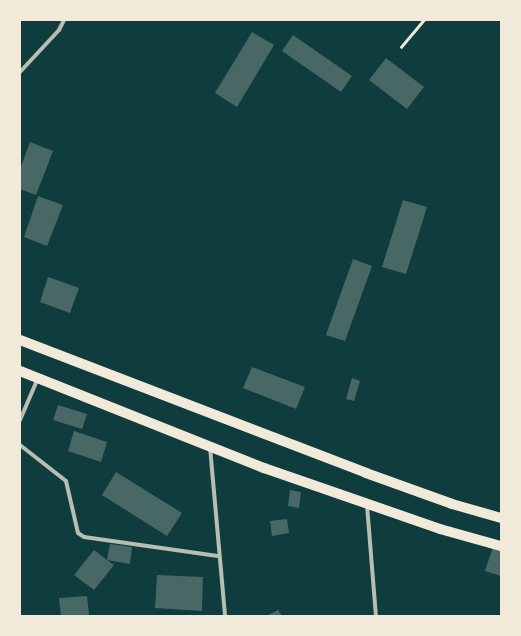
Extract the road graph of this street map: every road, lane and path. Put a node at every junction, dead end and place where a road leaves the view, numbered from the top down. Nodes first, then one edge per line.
1 (64, 20) edge
2 (424, 20) edge
3 (401, 47) dead end
4 (20, 72) edge
5 (20, 340) edge
6 (20, 371) edge
7 (38, 377) junction
8 (20, 420) edge
9 (20, 445) edge
10 (210, 445) junction
11 (367, 502) junction
12 (501, 518) edge
13 (501, 546) edge
14 (218, 556) junction
15 (225, 616) edge
16 (376, 616) edge

1 - 4 street
2 - 3 path
5 - 12 main road
6 - 7 main road
7 - 8 street
7 - 10 main road
9 - 14 street
10 - 11 main road
10 - 14 street
11 - 13 main road
11 - 16 street
14 - 15 street

